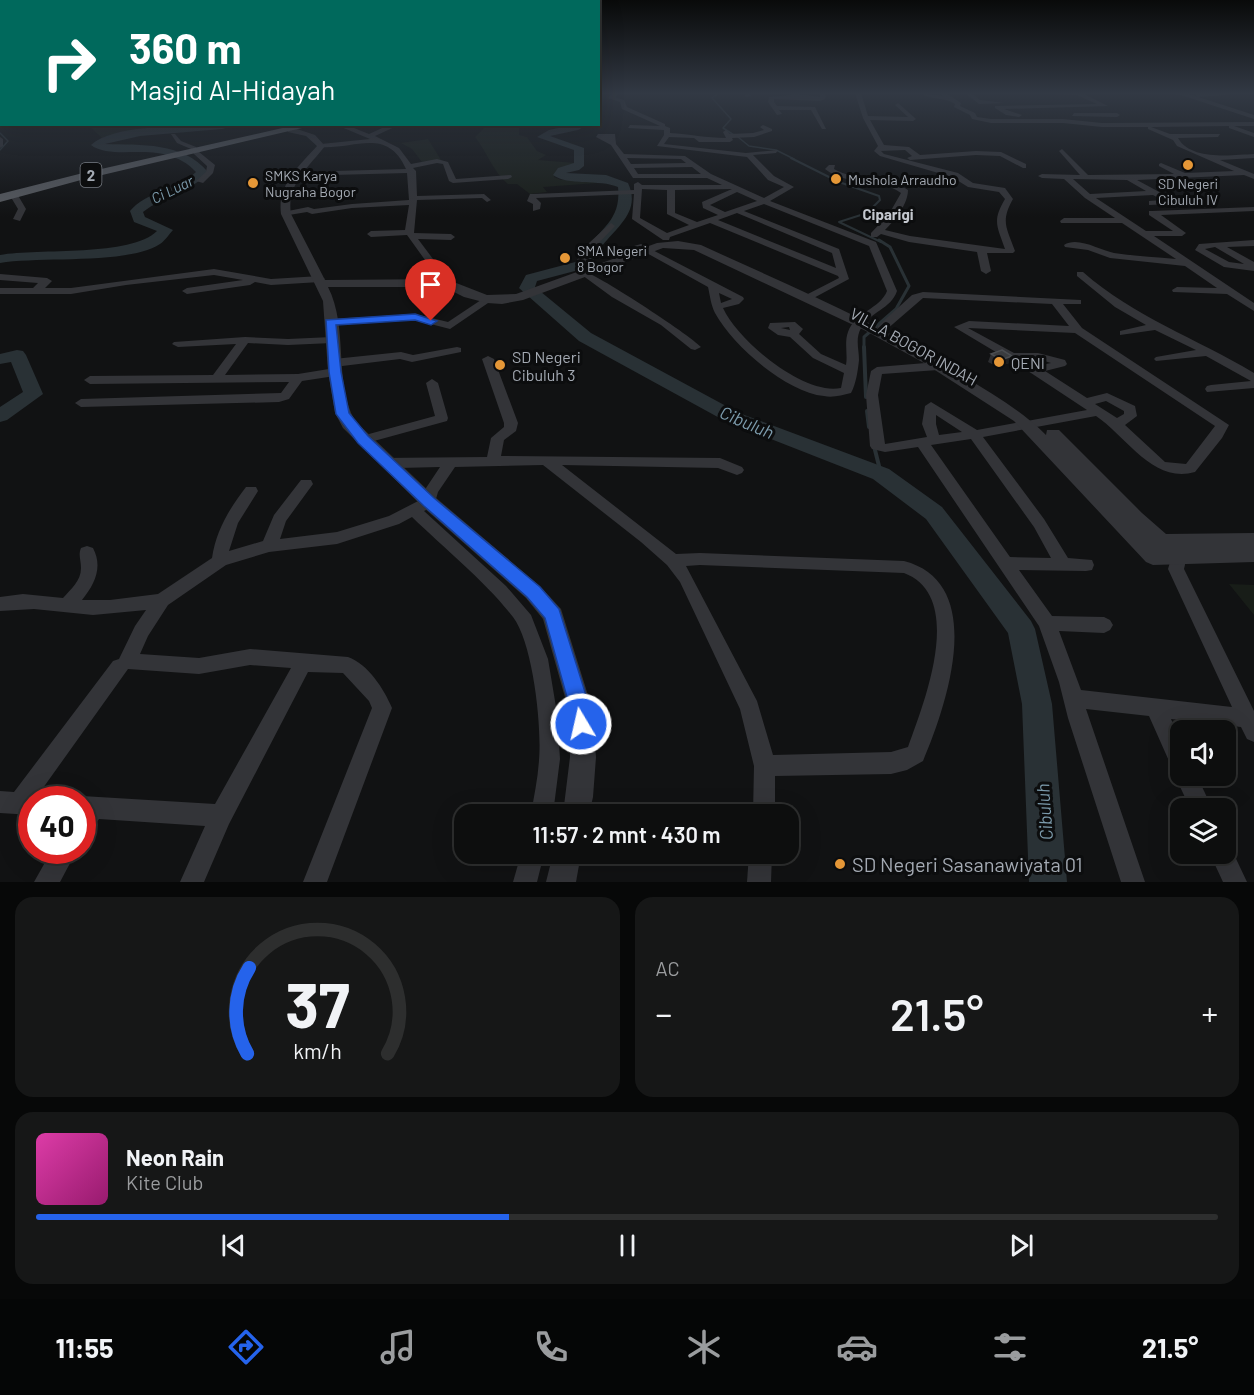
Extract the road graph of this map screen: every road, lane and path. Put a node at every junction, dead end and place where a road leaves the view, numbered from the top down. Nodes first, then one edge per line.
1 (268, 134) edge
2 (308, 134) edge
3 (364, 134) edge
4 (374, 134) edge
5 (727, 134) edge
6 (731, 134) edge
7 (757, 134) edge
8 (875, 134) edge
9 (1165, 134) edge
10 (173, 135) dead end
11 (667, 135) joint
12 (1218, 135) dead end
13 (369, 136) junction
14 (594, 136) dead end
15 (1169, 136) junction
16 (0, 139) edge
17 (378, 140) junction
18 (0, 146) edge
19 (321, 146) junction
20 (662, 146) junction
21 (880, 147) junction
22 (650, 150) junction
23 (776, 151) dead end
24 (1062, 151) dead end
25 (192, 152) junction
26 (748, 155) junction
27 (621, 156) junction
28 (917, 156) dead end
29 (1254, 156) edge
30 (1208, 158) junction
31 (902, 159) junction
32 (694, 165) junction
33 (1161, 165) dead end
34 (629, 166) junction
35 (832, 166) dead end
36 (1023, 166) dead end
37 (411, 168) junction
38 (1245, 173) junction
39 (298, 174) junction
40 (636, 176) junction
41 (708, 176) junction
42 (1042, 176) dead end
43 (1065, 176) junction
44 (1085, 176) junction
45 (1185, 176) junction
46 (508, 177) dead end
47 (1254, 177) edge
48 (1128, 178) junction
49 (200, 181) dead end
50 (706, 187) junction
51 (671, 188) junction
52 (736, 188) junction
53 (635, 190) junction
54 (1153, 193) junction
55 (13, 194) junction
56 (1088, 196) junction
57 (0, 198) edge
58 (708, 199) junction
59 (413, 200) junction
60 (487, 200) dead end
61 (764, 201) junction
62 (1152, 203) dead end
63 (536, 209) dead end
64 (1254, 209) edge
65 (738, 211) junction
66 (286, 214) junction
67 (725, 215) junction
68 (17, 219) dead end
69 (710, 220) junction
70 (1125, 220) junction
71 (1064, 221) dead end
72 (696, 225) junction
73 (611, 226) dead end
74 (680, 231) junction
75 (371, 234) dead end
76 (410, 234) junction
77 (1145, 234) junction
78 (872, 236) junction
79 (451, 237) dead end
80 (666, 237) junction
81 (690, 239) junction
82 (1254, 243) edge
83 (1068, 245) dead end
84 (1201, 246) junction
85 (642, 248) junction
86 (981, 249) junction
87 (1187, 264) junction
88 (592, 266) junction
89 (1251, 268) edge
90 (986, 271) dead end
91 (1080, 274) dead end
92 (0, 275) edge
93 (844, 275) junction
94 (255, 281) junction
95 (321, 282) junction
96 (446, 283) junction
97 (713, 285) junction
98 (1177, 290) dead end
99 (0, 291) edge
100 (187, 291) dead end
101 (1228, 291) junction
102 (34, 292) junction
103 (811, 296) junction
104 (487, 299) junction
105 (1055, 301) junction
106 (1077, 302) dead end
107 (717, 307) junction
108 (1254, 308) edge
109 (873, 326) junction
110 (1159, 326) junction
111 (1078, 330) junction
112 (331, 331) junction
113 (1124, 333) dead end
114 (794, 334) dead end
115 (245, 340) junction
116 (178, 344) dead end
117 (695, 347) dead end
118 (457, 350) dead end
119 (1207, 352) junction
120 (1011, 357) junction
121 (489, 359) dead end
122 (1160, 359) dead end
123 (938, 366) junction
124 (334, 367) junction
125 (849, 370) junction
126 (1035, 370) junction
127 (217, 378) junction
128 (298, 378) junction
129 (1254, 378) edge
130 (90, 380) dead end
131 (432, 383) dead end
132 (1254, 384) edge
133 (1211, 389) dead end
134 (1084, 403) junction
135 (81, 404) dead end
136 (1098, 412) junction
137 (1036, 424) junction
138 (1117, 424) junction
139 (974, 434) junction
140 (363, 440) junction
141 (927, 440) junction
142 (546, 460) junction
143 (386, 461) junction
144 (451, 462) junction
145 (493, 462) junction
146 (737, 470) dead end
147 (306, 484) dead end
148 (250, 491) dead end
149 (422, 506) junction
150 (1254, 540) edge
151 (269, 546) junction
152 (1157, 549) junction
153 (87, 552) dead end
154 (1254, 554) edge
155 (220, 561) junction
156 (673, 561) junction
157 (1177, 562) junction
158 (1008, 563) junction
159 (1064, 565) junction
160 (1086, 566) dead end
161 (162, 600) junction
162 (0, 604) edge
163 (68, 606) junction
164 (1047, 623) junction
165 (1104, 625) dead end
166 (303, 663) junction
167 (120, 667) dead end
168 (1072, 698) junction
169 (1155, 706) junction
170 (1250, 725) edge
171 (1170, 740) edge
172 (765, 766) junction
173 (17, 803) edge
174 (543, 804) edge
175 (578, 804) edge
176 (764, 804) edge
177 (96, 813) edge
178 (221, 816) junction
179 (57, 864) edge
180 (530, 864) edge
181 (565, 864) edge
182 (760, 864) edge
183 (1227, 864) edge
184 (46, 882) edge
185 (192, 882) edge
186 (315, 882) edge
187 (525, 882) edge
188 (561, 882) edge
189 (759, 882) edge
190 (1133, 882) edge
191 (1235, 882) edge

1 - 25 highway, 2
2 - 19 street
3 - 13 street
4 - 13 street
5 - 11 street
6 - 7 street
8 - 21 street
9 - 15 street
10 - 25 street
11 - 20 street
12 - 15 street
13 - 17 street
14 - 27 street
15 - 30 street
16 - 18 street
17 - 19 street
17 - 37 street
19 - 39 street
20 - 22 street
20 - 26 street
21 - 28 street
21 - 31 street
22 - 27 street
22 - 32 street
23 - 26 street
24 - 44 street
25 - 49 street
25 - 55 highway, 2
26 - 61 street
27 - 34 street
29 - 30 street
30 - 38 street
31 - 36 street
31 - 86 street
32 - 34 street
32 - 41 street
33 - 45 street
34 - 40 street
35 - 78 street
37 - 39 street
37 - 46 street
37 - 59 street
38 - 45 street
38 - 47 street
39 - 66 street
40 - 41 street
40 - 53 street
41 - 52 street
42 - 43 street
43 - 44 street
43 - 56 street
44 - 48 street
45 - 48 street
48 - 54 street
50 - 51 street
50 - 52 street
50 - 58 street
51 - 53 street
51 - 72 street
52 - 58 street
52 - 61 street
53 - 63 street
53 - 80 street
54 - 56 street
54 - 62 street
55 - 57 highway, 2
55 - 68 street
56 - 70 street
58 - 67 street
59 - 60 street
59 - 66 street
59 - 76 street
61 - 65 street
61 - 78 street
64 - 77 street
65 - 67 street
65 - 93 street
66 - 95 street
67 - 69 street
69 - 72 street
69 - 93 street
70 - 71 street
70 - 77 street
72 - 74 street
73 - 88 street
74 - 80 street
74 - 81 street
75 - 76 street
76 - 79 street
76 - 96 street
77 - 87 street
78 - 86 street
78 - 109 street
80 - 81 street, VILLA BOGOR INDAH
80 - 85 street, VILLA BOGOR INDAH
81 - 103 street, VILLA BOGOR INDAH
82 - 84 street
83 - 87 street
84 - 89 street
84 - 89 street
85 - 88 street, VILLA BOGOR INDAH
85 - 97 street
85 - 103 street, VILLA BOGOR INDAH
86 - 90 street
87 - 101 street
88 - 104 street, VILLA BOGOR INDAH
88 - 117 street
91 - 110 street
92 - 102 street
93 - 103 street
94 - 95 street
94 - 100 street
94 - 102 street
95 - 96 street
95 - 112 street
96 - 104 street, VILLA BOGOR INDAH
97 - 107 street
97 - 107 street
98 - 101 street
99 - 102 street
101 - 108 street
103 - 109 street, VILLA BOGOR INDAH
104 - 112 street
105 - 106 street
105 - 109 street
105 - 111 street
107 - 125 street
109 - 123 street, VILLA BOGOR INDAH
109 - 125 street
109 - 137 street, VILLA BOGOR INDAH
110 - 113 street
110 - 119 street
111 - 120 street
111 - 138 street
112 - 115 street
112 - 124 street
114 - 125 street
115 - 116 street
115 - 127 street
118 - 124 street
119 - 122 street
119 - 129 street
120 - 126 street
120 - 126 street
121 - 145 street
123 - 137 street, VILLA BOGOR INDAH
123 - 141 street
124 - 128 street
124 - 140 street
126 - 134 street
127 - 128 street
127 - 130 street
128 - 135 street
131 - 140 street
132 - 133 street
134 - 136 street
134 - 138 street
136 - 137 street
136 - 138 street
137 - 139 street
137 - 152 street, VILLA BOGOR INDAH
137 - 152 street, VILLA BOGOR INDAH
139 - 141 street
139 - 141 street
139 - 159 street
140 - 143 street
141 - 158 street
142 - 145 street
142 - 146 street
142 - 156 street
143 - 144 street
143 - 149 street
144 - 145 street
144 - 149 street
147 - 151 street
148 - 155 street
149 - 151 street
149 - 174 street
149 - 175 street
150 - 152 street
151 - 155 street
152 - 157 street
153 - 163 street
154 - 157 street
155 - 161 street
156 - 172 street
156 - 172 street
157 - 170 street
158 - 159 street
158 - 164 street
159 - 160 street
161 - 163 street
161 - 166 street
162 - 163 street
164 - 165 street
164 - 168 street
166 - 178 street
166 - 186 street
167 - 173 street
168 - 169 street
168 - 190 street
169 - 170 street
169 - 171 street
172 - 176 street
177 - 178 street
178 - 185 street
179 - 184 street
180 - 187 street
181 - 188 street
182 - 189 street
183 - 191 street

